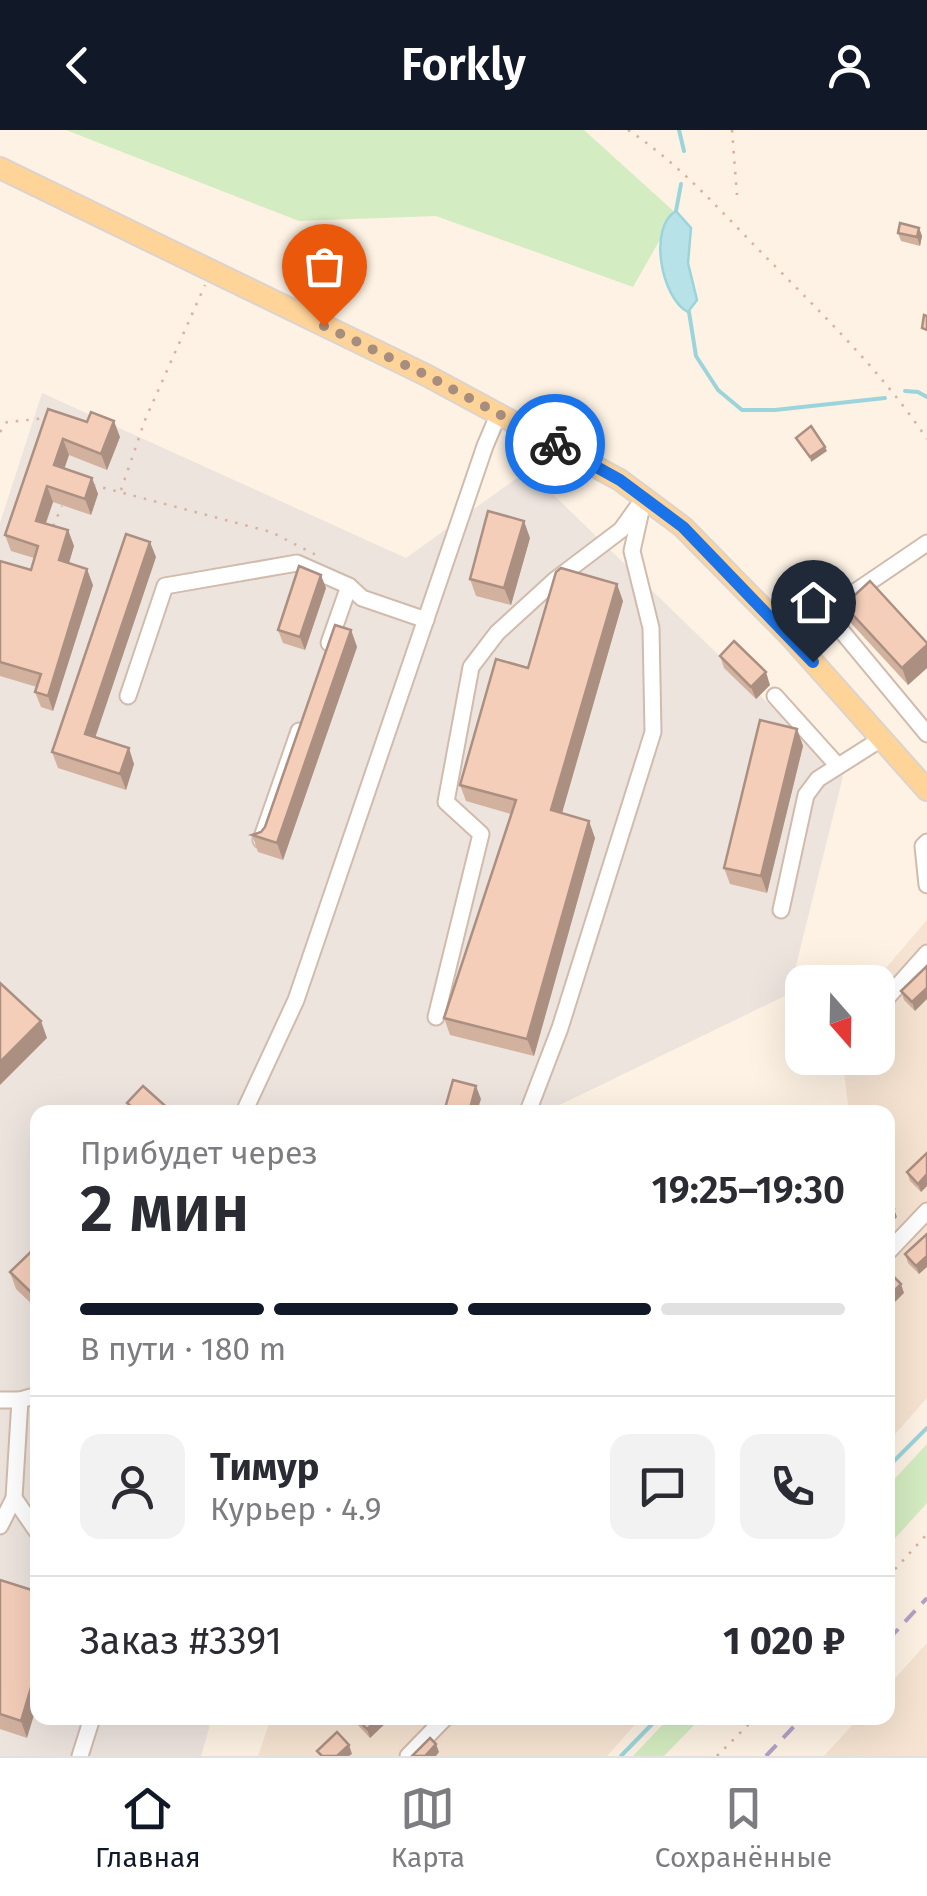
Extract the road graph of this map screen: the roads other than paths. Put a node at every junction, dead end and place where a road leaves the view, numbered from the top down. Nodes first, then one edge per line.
1 (0, 168) edge
2 (500, 413) junction
3 (644, 497) junction
4 (927, 543) edge
5 (349, 586) junction
6 (824, 611) junction
7 (426, 620) junction
8 (790, 636) junction
9 (324, 658) edge
10 (128, 696) dead end
11 (776, 696) dead end
12 (305, 713) edge
13 (927, 734) edge
14 (881, 739) junction
15 (838, 766) junction
16 (927, 790) edge
17 (261, 840) edge
18 (927, 842) edge
19 (927, 885) edge
20 (781, 910) dead end
21 (927, 953) edge
22 (895, 989) edge
23 (436, 1017) dead end
24 (247, 1105) edge
25 (530, 1105) edge
26 (927, 1211) edge
27 (895, 1245) edge
28 (30, 1397) edge
29 (0, 1400) edge
30 (20, 1400) junction
31 (14, 1498) junction
32 (30, 1521) edge
33 (0, 1526) edge
34 (90, 1725) edge
35 (438, 1725) edge
36 (80, 1756) edge
37 (408, 1756) edge

1 - 2 main road
2 - 3 main road
2 - 7 street
3 - 8 main road
3 - 23 street
3 - 25 street
4 - 6 street
5 - 7 street
5 - 9 street
5 - 10 street
6 - 8 street
6 - 13 street
7 - 24 street
8 - 14 main road
11 - 15 street
12 - 17 street
14 - 15 street
14 - 16 main road
15 - 20 street
18 - 19 street
21 - 22 street
26 - 27 street
28 - 30 street
29 - 30 street
30 - 31 street
31 - 32 street
31 - 33 street
34 - 36 street
35 - 37 street

